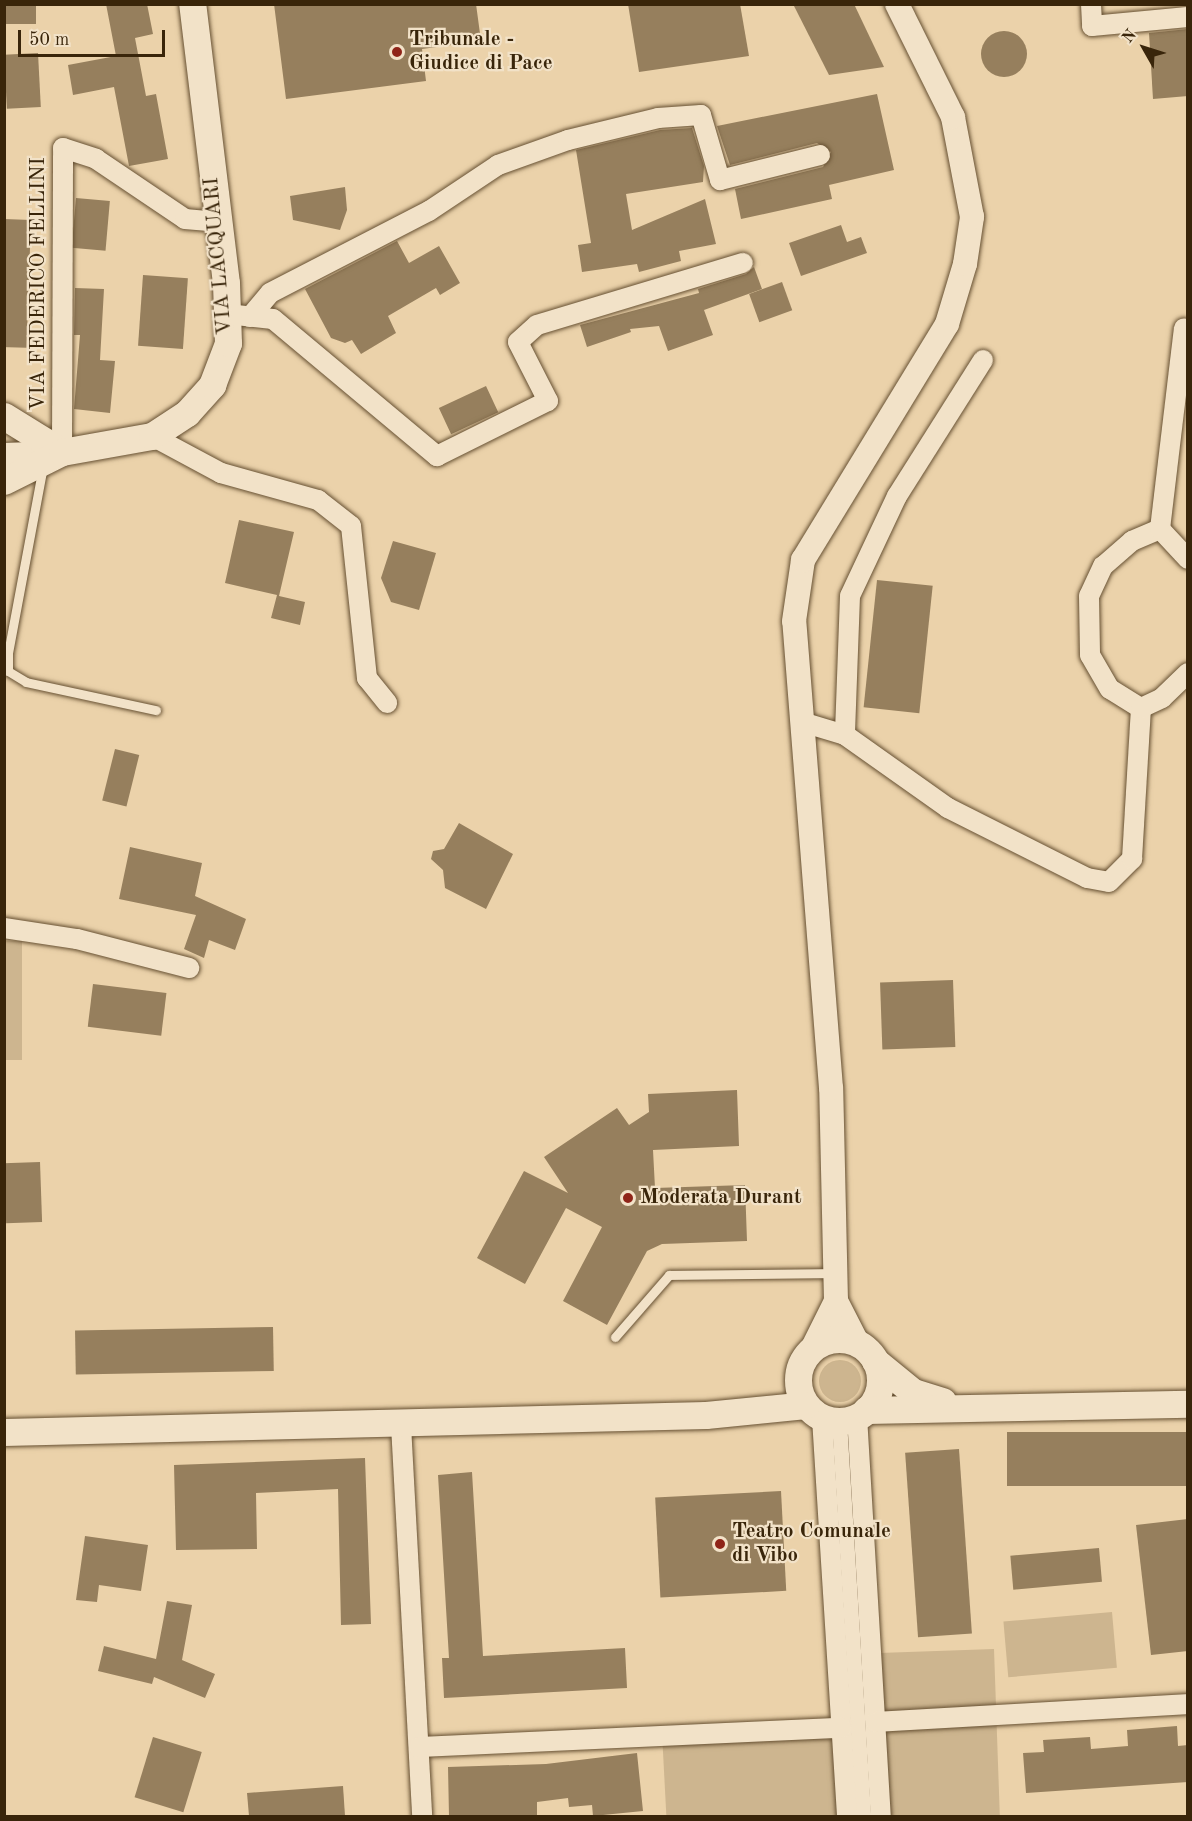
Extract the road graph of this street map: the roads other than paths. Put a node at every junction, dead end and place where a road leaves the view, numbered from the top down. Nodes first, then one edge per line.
1 (192, 4) edge
2 (897, 4) edge
3 (1091, 4) edge
4 (1188, 17) edge
5 (820, 154) dead end
6 (219, 222) junction
7 (743, 262) dead end
8 (238, 315) junction
9 (1184, 328) dead end
10 (983, 360) dead end
11 (4, 416) edge
12 (152, 436) junction
13 (4, 455) edge
14 (53, 457) junction
15 (4, 481) edge
16 (1160, 529) junction
17 (1188, 559) edge
18 (1188, 673) edge
19 (387, 703) dead end
20 (1141, 708) junction
21 (156, 710) dead end
22 (802, 722) junction
23 (845, 735) junction
24 (4, 928) edge
25 (189, 968) dead end
26 (835, 1273) junction
27 (836, 1301) junction
28 (615, 1337) dead end
29 (866, 1353) junction
30 (807, 1356) junction
31 (1188, 1404) edge
32 (964, 1407) junction
33 (838, 1414) junction
34 (706, 1415) junction
35 (401, 1425) junction
36 (4, 1432) edge
37 (1188, 1704) edge
38 (876, 1722) junction
39 (842, 1728) junction
40 (418, 1747) junction
41 (422, 1816) edge
42 (847, 1816) edge
43 (863, 1816) edge
44 (881, 1816) edge

1 - 6 main road, VIA LACQUARI
2 - 22 street
3 - 4 street
5 - 8 street
6 - 8 main road, VIA LACQUARI
6 - 14 street, VIA FEDERICO FELLINI
7 - 8 street
8 - 12 main road, VIA LACQUARI
9 - 16 street
10 - 23 street
11 - 14 main road
12 - 14 main road, VIA LACQUARI
12 - 19 street
13 - 14 street, VIA LACQUARI
14 - 15 main road
14 - 21 lane
16 - 17 street
16 - 20 street
18 - 20 street
20 - 23 street
22 - 23 street
22 - 26 street
24 - 25 street
26 - 27 street
26 - 28 lane
27 - 29 street
27 - 30 street
29 - 30 main road
29 - 32 main road
29 - 33 main road
30 - 33 main road
30 - 34 main road
31 - 32 main road
32 - 33 main road
33 - 34 main road
33 - 38 street
33 - 39 street
33 - 43 street
34 - 35 main road
35 - 36 main road
35 - 40 street
37 - 38 street
38 - 44 street
39 - 40 street
39 - 42 street
40 - 41 street

